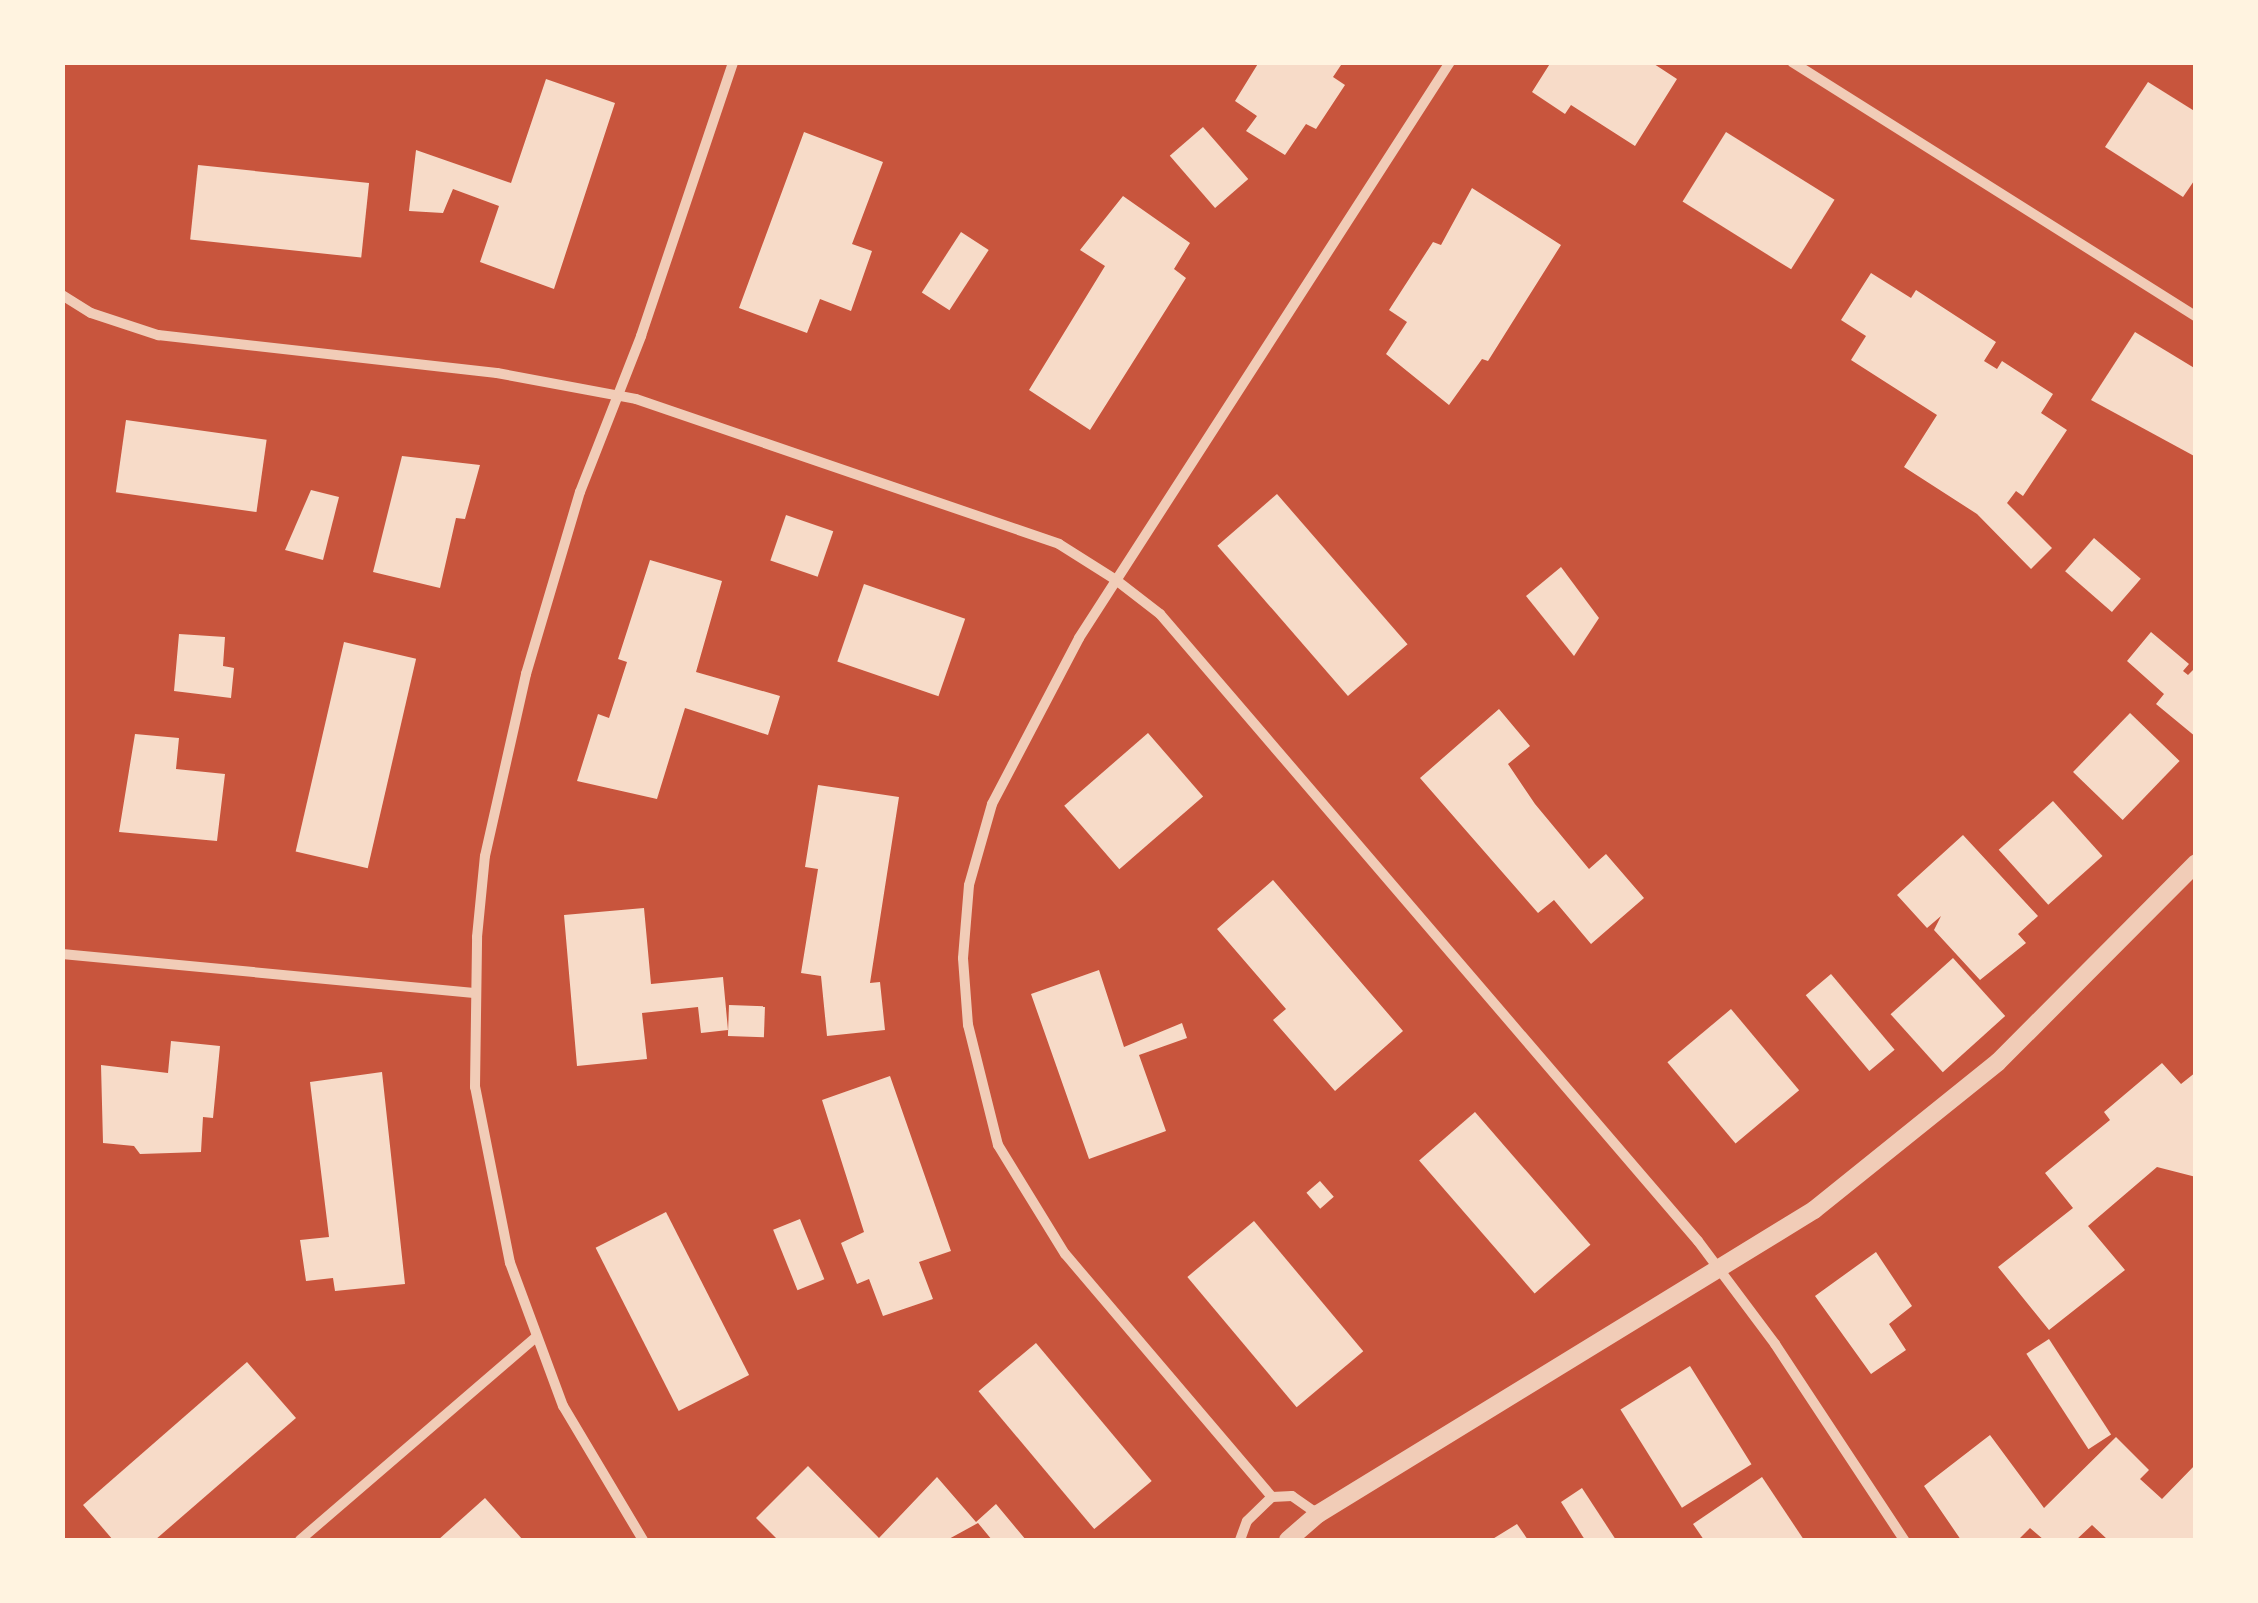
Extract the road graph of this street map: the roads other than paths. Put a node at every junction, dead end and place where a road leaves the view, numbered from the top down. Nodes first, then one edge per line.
1 (733, 62) edge
2 (1450, 62) edge
3 (1792, 62) edge
4 (62, 295) edge
5 (2196, 316) edge
6 (614, 395) junction
7 (1116, 580) junction
8 (2196, 863) edge
9 (62, 954) edge
10 (474, 993) junction
11 (1719, 1272) junction
12 (536, 1337) junction
13 (1272, 1497) junction
14 (1318, 1514) junction
15 (300, 1540) edge
16 (643, 1540) edge
17 (1240, 1540) edge
18 (1288, 1540) edge
19 (1904, 1540) edge

1 - 6 street
2 - 7 street
3 - 5 street
4 - 6 street
6 - 7 street
6 - 10 street
7 - 11 street
7 - 13 street
8 - 11 street
9 - 10 street
10 - 12 street
11 - 14 street
11 - 19 street
12 - 15 street
12 - 16 street
13 - 14 street
13 - 17 street
14 - 18 street

